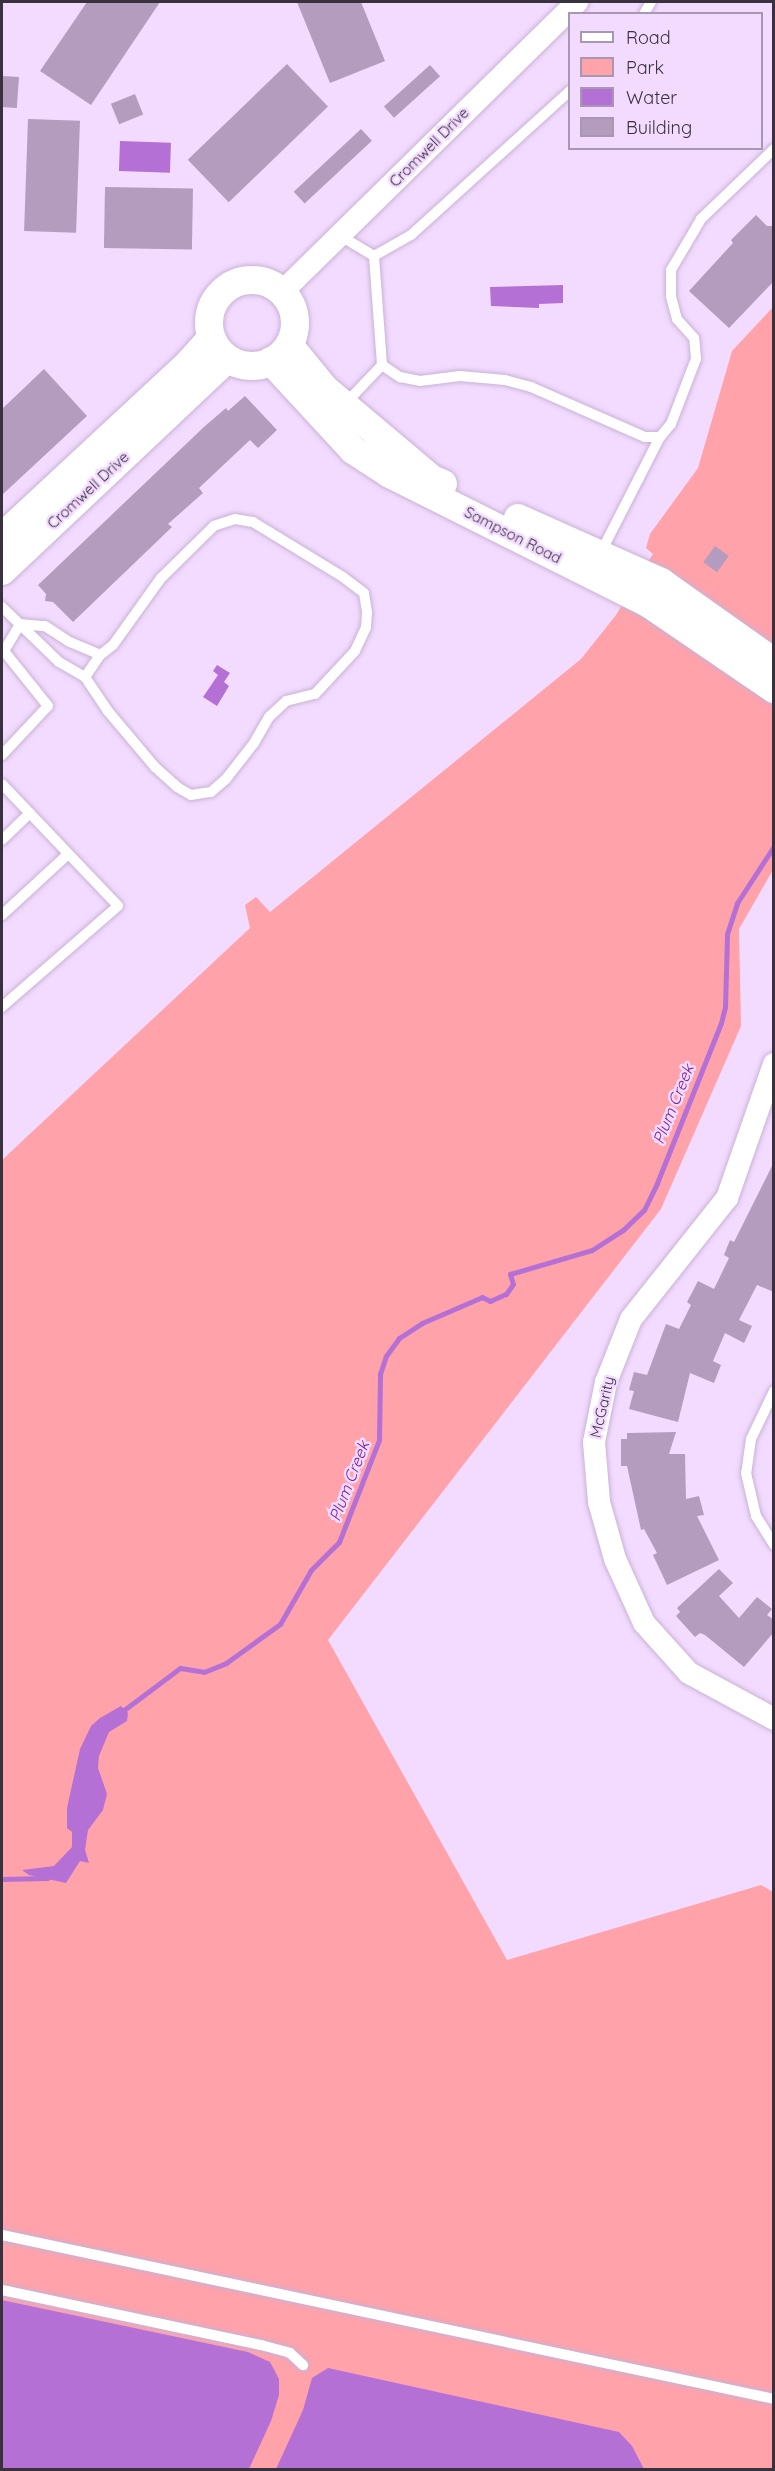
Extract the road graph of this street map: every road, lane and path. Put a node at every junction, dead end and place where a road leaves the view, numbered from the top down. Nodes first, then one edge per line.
1 (577, 2) edge
2 (568, 93) edge
3 (774, 149) edge
4 (339, 236) junction
5 (374, 256) junction
6 (282, 292) junction
7 (219, 348) junction
8 (280, 353) junction
9 (382, 365) junction
10 (345, 405) junction
11 (660, 437) junction
12 (2, 537) edge
13 (600, 554) junction
14 (2, 571) edge
15 (2, 607) edge
16 (20, 624) junction
17 (60, 636) junction
18 (50, 653) junction
19 (100, 655) junction
20 (774, 662) edge
21 (85, 676) junction
22 (774, 689) edge
23 (2, 755) edge
24 (2, 784) edge
25 (30, 813) junction
26 (2, 840) edge
27 (69, 854) junction
28 (2, 915) edge
29 (2, 1007) edge
30 (774, 1064) edge
31 (774, 1391) edge
32 (774, 1545) edge
33 (774, 1719) edge
34 (2, 2235) edge
35 (2, 2290) edge
36 (303, 2365) dead end
37 (774, 2399) edge

1 - 4 street, Cromwell Drive
2 - 5 lane
3 - 11 lane
4 - 5 lane
4 - 6 street, Cromwell Drive
5 - 9 lane
6 - 7 street
6 - 8 street
7 - 8 street
7 - 12 street, Cromwell Drive
7 - 14 street, Cromwell Drive
8 - 10 street, Sampson Road
8 - 22 street, Sampson Road
9 - 10 lane
9 - 11 lane
10 - 13 street, Sampson Road
11 - 13 lane
13 - 20 street, Sampson Road
15 - 16 lane
16 - 17 lane
16 - 18 lane
16 - 23 lane
17 - 18 lane
17 - 19 lane
18 - 21 lane
19 - 21 lane
19 - 21 lane
24 - 25 lane
25 - 26 lane
25 - 27 lane
27 - 28 lane
27 - 29 lane
30 - 33 street, McGarity
31 - 32 lane
34 - 37 lane
35 - 36 lane

